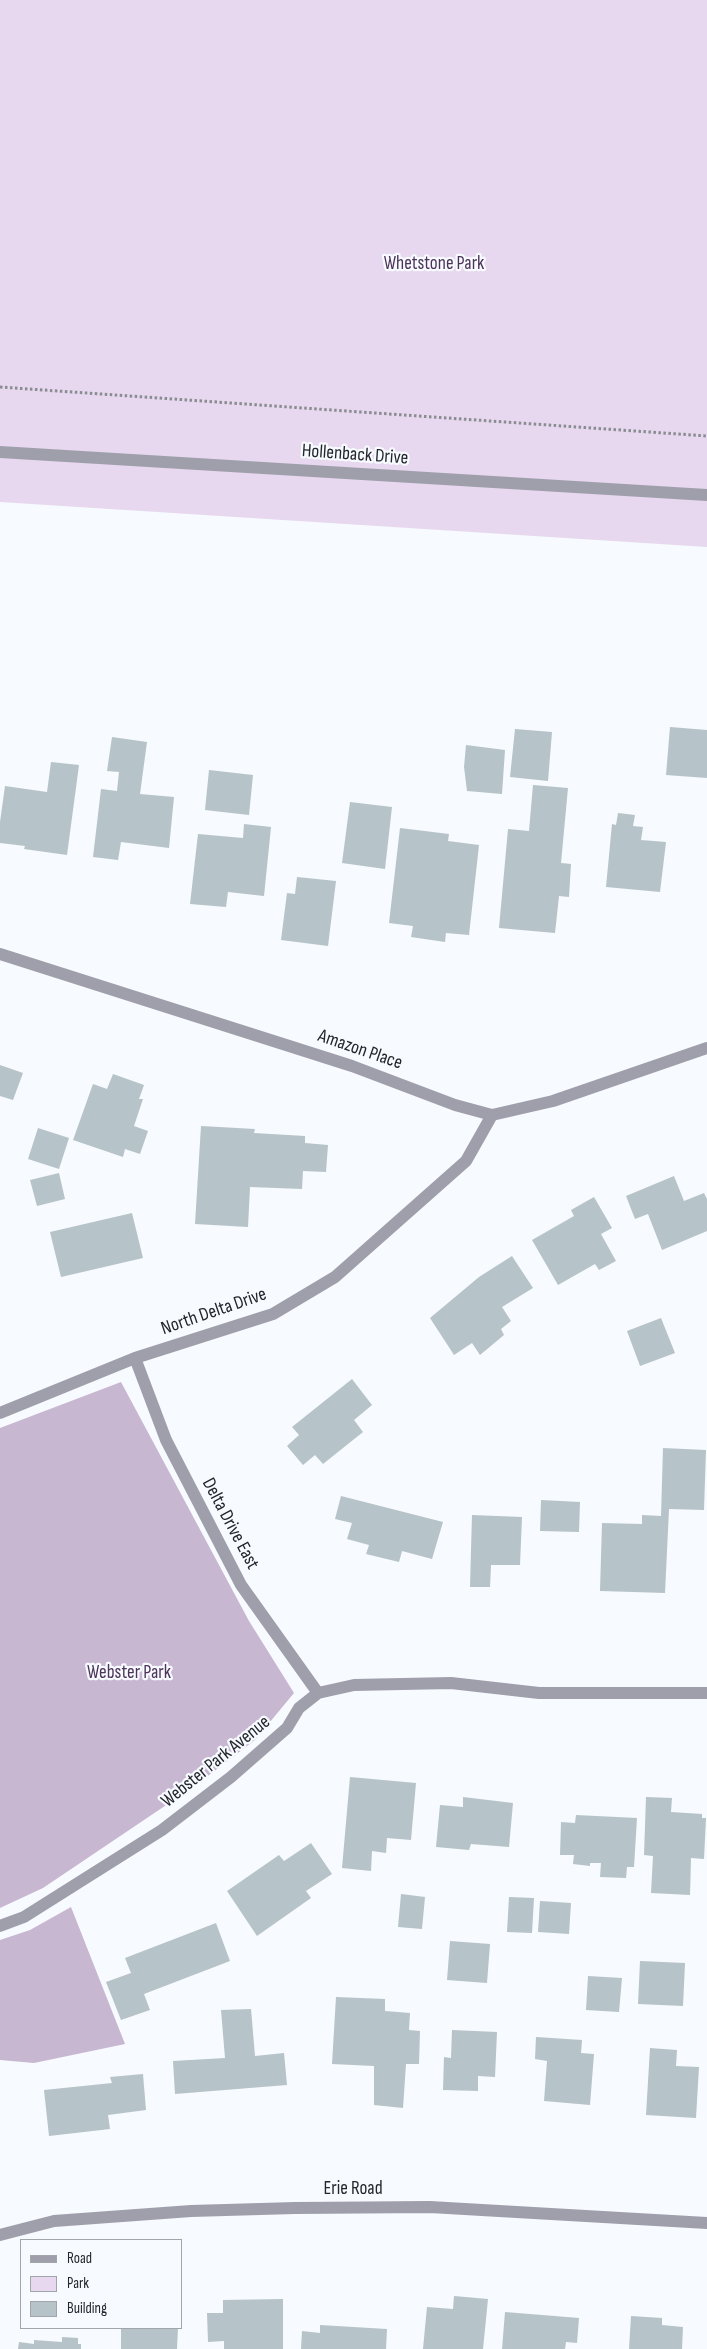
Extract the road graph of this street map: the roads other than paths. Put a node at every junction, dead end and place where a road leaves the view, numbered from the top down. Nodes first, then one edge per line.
1 (0, 452) edge
2 (707, 495) edge
3 (0, 954) edge
4 (707, 1048) edge
5 (492, 1115) junction
6 (135, 1358) junction
7 (0, 1414) edge
8 (318, 1693) junction
9 (707, 1693) edge
10 (0, 1926) edge
11 (707, 2223) edge
12 (0, 2235) edge

1 - 2 street, Hollenback Drive
3 - 5 street, Amazon Place
4 - 5 street, Amazon Place
5 - 6 street, North Delta Drive
6 - 7 street, North Delta Drive
6 - 8 street, Delta Drive East
8 - 9 street, Webster Park Avenue
8 - 10 street, Webster Park Avenue
11 - 12 street, Erie Road

